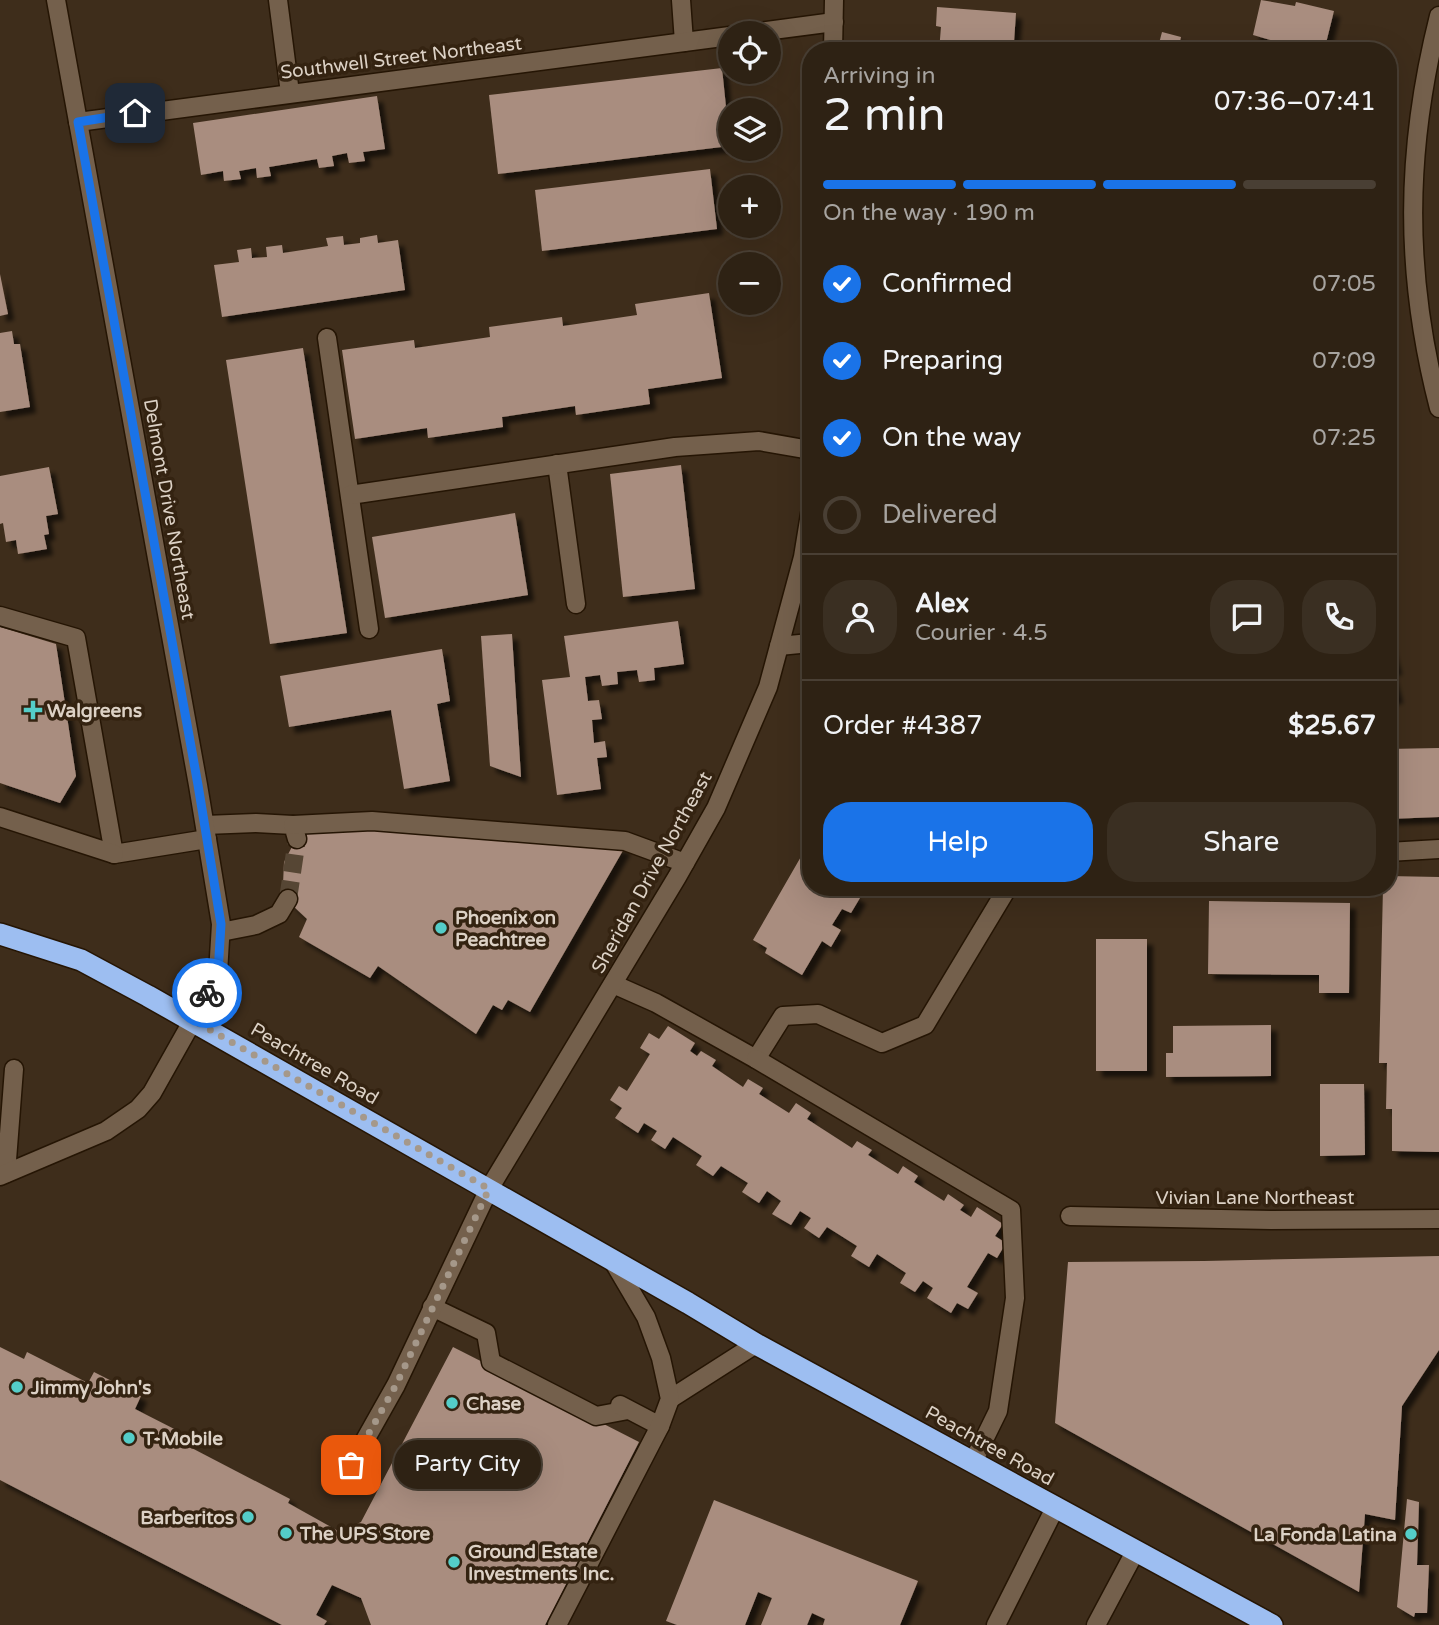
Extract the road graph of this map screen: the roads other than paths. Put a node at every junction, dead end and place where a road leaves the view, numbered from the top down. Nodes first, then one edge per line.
1 (56, 0) edge
2 (278, 0) edge
3 (681, 0) edge
4 (834, 0) edge
5 (1439, 16) edge
6 (834, 22) junction
7 (781, 29) edge
8 (718, 38) edge
9 (684, 42) junction
10 (833, 42) edge
11 (290, 93) junction
12 (78, 122) junction
13 (327, 338) dead end
14 (1439, 408) edge
15 (802, 449) edge
16 (557, 464) junction
17 (350, 495) junction
18 (802, 561) edge
19 (576, 604) dead end
20 (0, 615) edge
21 (369, 629) dead end
22 (802, 644) edge
23 (779, 646) junction
24 (0, 817) edge
25 (206, 832) junction
26 (1439, 849) edge
27 (1397, 851) edge
28 (114, 854) junction
29 (685, 863) junction
30 (1003, 896) edge
31 (288, 900) tunnel mouth
32 (221, 932) junction
33 (0, 934) edge
34 (613, 984) junction
35 (193, 1020) junction
36 (756, 1059) junction
37 (13, 1069) dead end
38 (3, 1175) edge
39 (489, 1189) junction
40 (1070, 1216) dead end
41 (1439, 1219) edge
42 (612, 1261) junction
43 (432, 1307) junction
44 (756, 1344) junction
45 (670, 1399) junction
46 (660, 1426) junction
47 (973, 1462) junction
48 (351, 1465) dead end
49 (1056, 1506) junction
50 (1136, 1550) junction
51 (557, 1625) edge
52 (996, 1625) edge
53 (1096, 1625) edge
54 (1272, 1625) edge

1 - 12 street, Delmont Drive Northeast
2 - 11 street
3 - 9 street
4 - 6 street
5 - 14 street
6 - 7 street
6 - 10 street
8 - 9 street, Southwell Street Northeast
9 - 11 street, Southwell Street Northeast
11 - 12 street, Southwell Street Northeast
12 - 25 street, Delmont Drive Northeast
13 - 17 street
15 - 16 street
16 - 17 street
16 - 19 street
17 - 21 street
18 - 23 street, Sheridan Drive Northeast
20 - 28 street
22 - 23 street
23 - 29 street, Sheridan Drive Northeast
24 - 28 street
25 - 28 street
25 - 29 street
25 - 32 street, Delmont Drive Northeast
26 - 27 street
29 - 34 street, Sheridan Drive Northeast
30 - 36 street
31 - 32 street
32 - 35 street, Delmont Drive Northeast
33 - 35 highway, Peachtree Road
34 - 36 street
34 - 39 street, Sheridan Drive Northeast
35 - 38 street, Delmont Drive Northeast
35 - 39 highway, Peachtree Road
36 - 47 street
37 - 38 street
39 - 42 highway, Peachtree Road
39 - 43 street, Sheridan Drive Northeast
40 - 41 street, Vivian Lane Northeast
42 - 44 highway, Peachtree Road
42 - 45 street
43 - 46 street
43 - 48 street, Sheridan Drive Northeast
44 - 45 street
44 - 47 highway, Peachtree Road
45 - 46 street
46 - 51 street
47 - 49 highway, Peachtree Road
49 - 50 highway, Peachtree Road
49 - 52 street
50 - 53 street
50 - 54 highway, Peachtree Road

